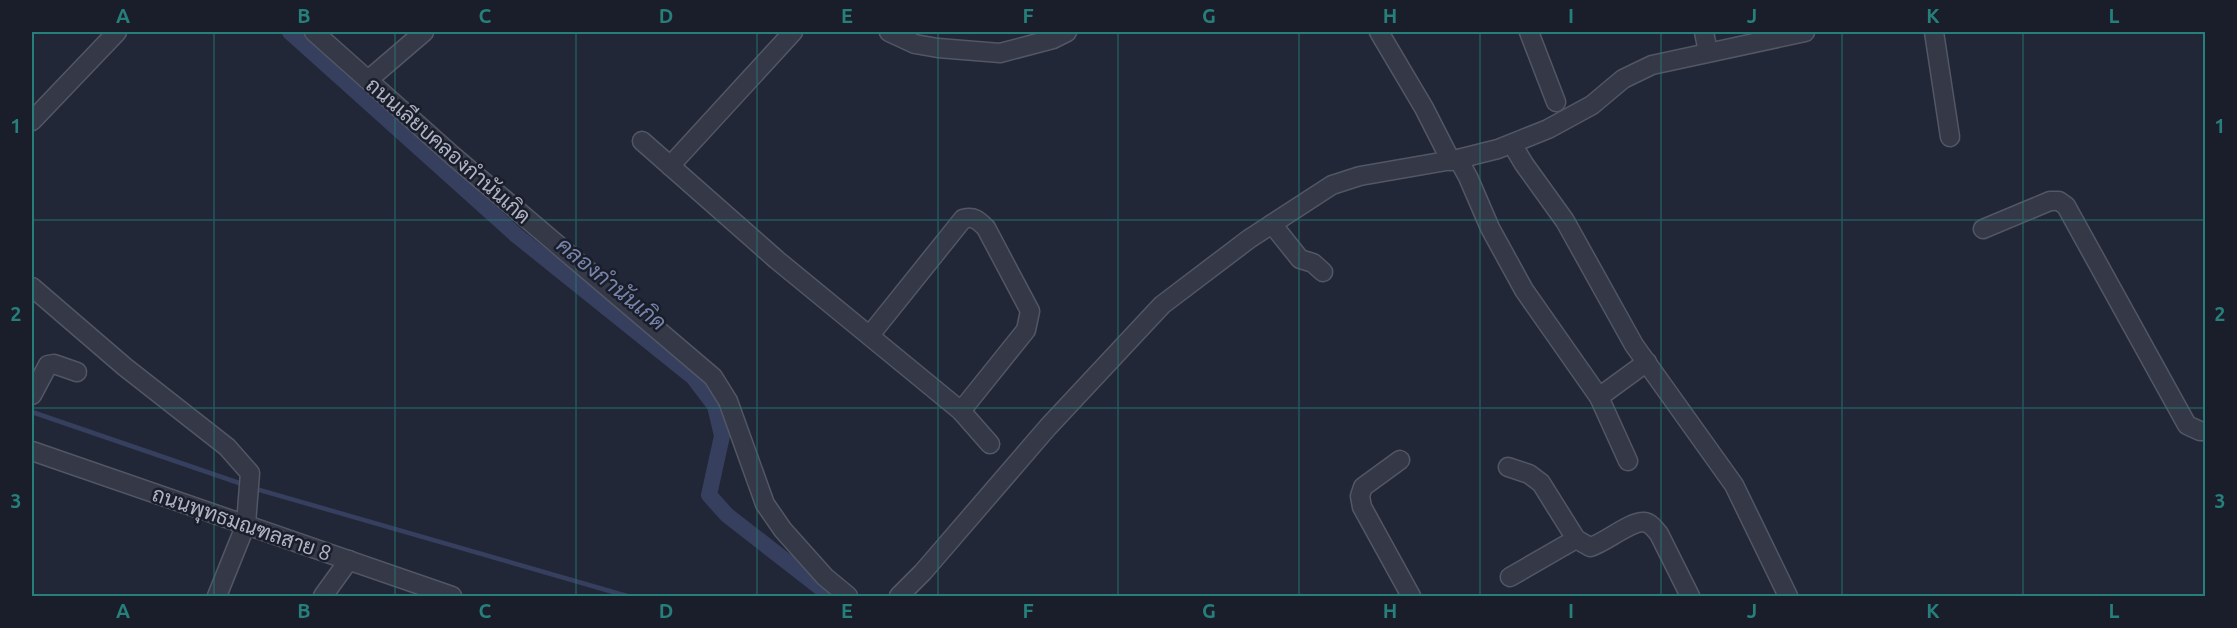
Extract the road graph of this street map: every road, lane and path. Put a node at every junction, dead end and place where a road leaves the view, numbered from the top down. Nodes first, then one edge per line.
1 (117, 32) edge
2 (314, 32) edge
3 (424, 32) edge
4 (793, 32) edge
5 (889, 32) edge
6 (1067, 32) edge
7 (1379, 32) edge
8 (1529, 32) edge
9 (1704, 32) edge
10 (1800, 32) edge
11 (1934, 32) edge
12 (1708, 52) junction
13 (368, 80) junction
14 (1556, 102) dead end
15 (32, 121) edge
16 (1950, 137) dead end
17 (642, 141) dead end
18 (1512, 144) junction
19 (1455, 160) junction
20 (670, 166) junction
21 (1272, 224) junction
22 (1983, 229) dead end
23 (1323, 272) dead end
24 (32, 287) edge
25 (870, 335) junction
26 (1647, 362) junction
27 (77, 372) dead end
28 (32, 395) edge
29 (1599, 397) junction
30 (961, 411) junction
31 (2205, 431) edge
32 (990, 444) dead end
33 (32, 451) edge
34 (1400, 460) dead end
35 (1628, 461) dead end
36 (1508, 467) dead end
37 (246, 524) junction
38 (1576, 539) junction
39 (349, 560) junction
40 (1510, 577) dead end
41 (900, 596) edge
42 (217, 597) edge
43 (323, 597) edge
44 (452, 597) edge
45 (848, 597) edge
46 (1412, 597) edge
47 (1690, 597) edge
48 (1788, 597) edge

1 - 15 street
2 - 13 street, ถนนเลียบคลองกำนันเกิด
3 - 13 street
4 - 20 street
5 - 6 street
7 - 19 street
8 - 14 street
9 - 12 street
10 - 12 street
11 - 16 street
12 - 18 street
13 - 45 street, ถนนเลียบคลองกำนันเกิด
17 - 20 street
18 - 19 street
18 - 26 street
19 - 21 street
19 - 29 street
20 - 25 street
21 - 23 street
21 - 41 street
22 - 31 street
24 - 37 street
25 - 30 street
25 - 30 street
26 - 29 street
26 - 48 street
27 - 28 street
29 - 35 street
30 - 32 street
33 - 37 street, ถนนพุทธมณฑลสาย 8
34 - 46 street
36 - 38 street
37 - 39 street, ถนนพุทธมณฑลสาย 8
37 - 42 street
38 - 40 street
38 - 47 street
39 - 43 street
39 - 44 street, ถนนพุทธมณฑลสาย 8

